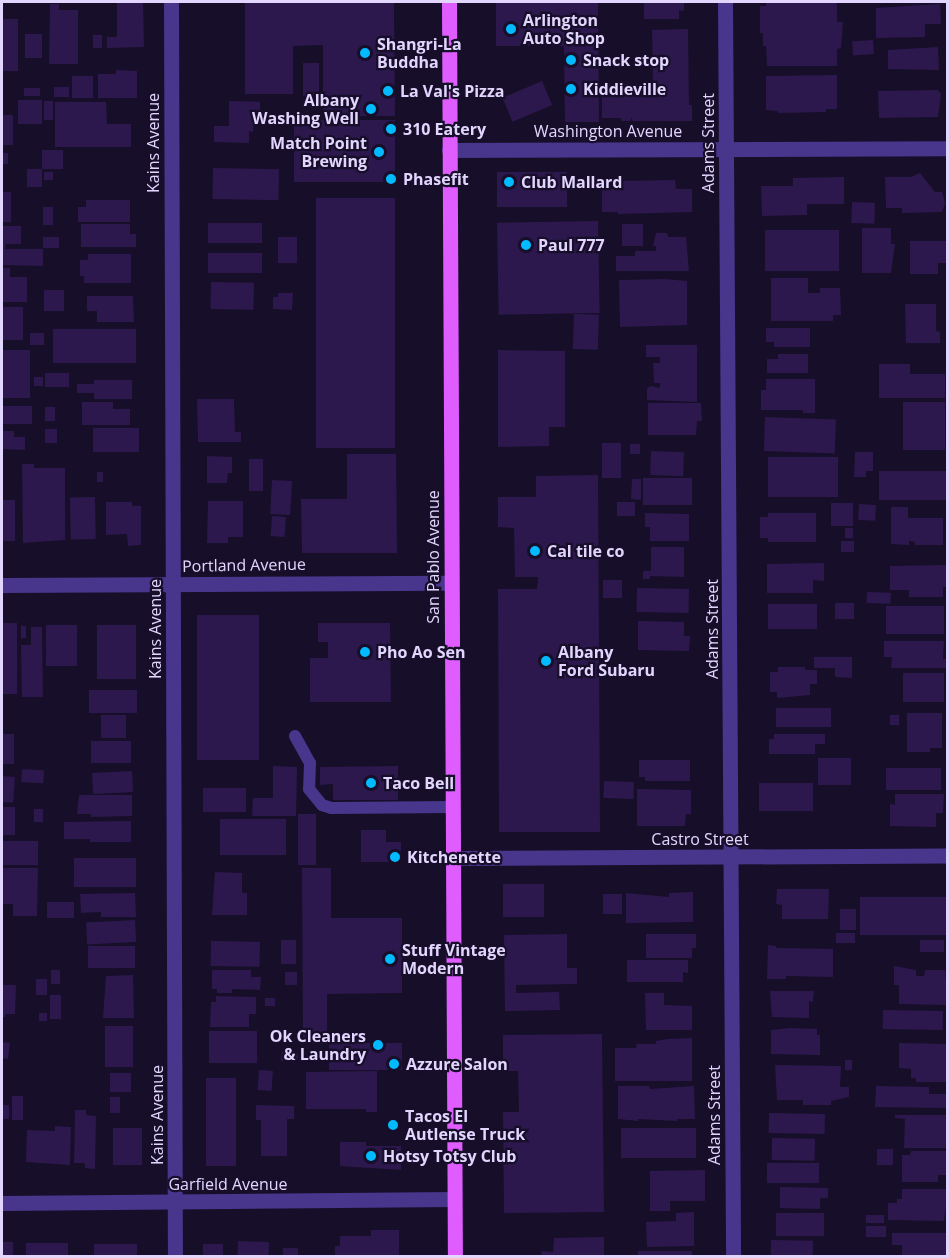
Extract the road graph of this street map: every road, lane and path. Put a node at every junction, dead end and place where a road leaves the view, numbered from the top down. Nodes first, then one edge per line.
1 (171, 2) edge
2 (449, 2) edge
3 (725, 2) edge
4 (726, 148) junction
5 (948, 148) edge
6 (449, 150) junction
7 (451, 583) junction
8 (173, 584) junction
9 (2, 585) edge
10 (295, 736) dead end
11 (452, 807) junction
12 (948, 855) edge
13 (730, 857) junction
14 (453, 858) junction
15 (454, 1199) junction
16 (175, 1202) junction
17 (2, 1203) edge
18 (175, 1257) edge
19 (454, 1257) edge
20 (733, 1257) edge

1 - 8 street, Kains Avenue
2 - 6 main road, San Pablo Avenue
3 - 4 street, Adams Street
4 - 5 street, Washington Avenue
4 - 6 street, Washington Avenue
4 - 13 street, Adams Street
6 - 7 main road, San Pablo Avenue
7 - 8 street, Portland Avenue
7 - 11 main road, San Pablo Avenue
8 - 9 street, Portland Avenue
8 - 16 street, Kains Avenue
10 - 11 lane
11 - 14 main road, San Pablo Avenue
12 - 13 street, Castro Street
13 - 14 street, Castro Street
13 - 20 street, Adams Street
14 - 15 main road, San Pablo Avenue
15 - 16 street, Garfield Avenue
15 - 19 main road, San Pablo Avenue
16 - 17 street, Garfield Avenue
16 - 18 street, Kains Avenue

